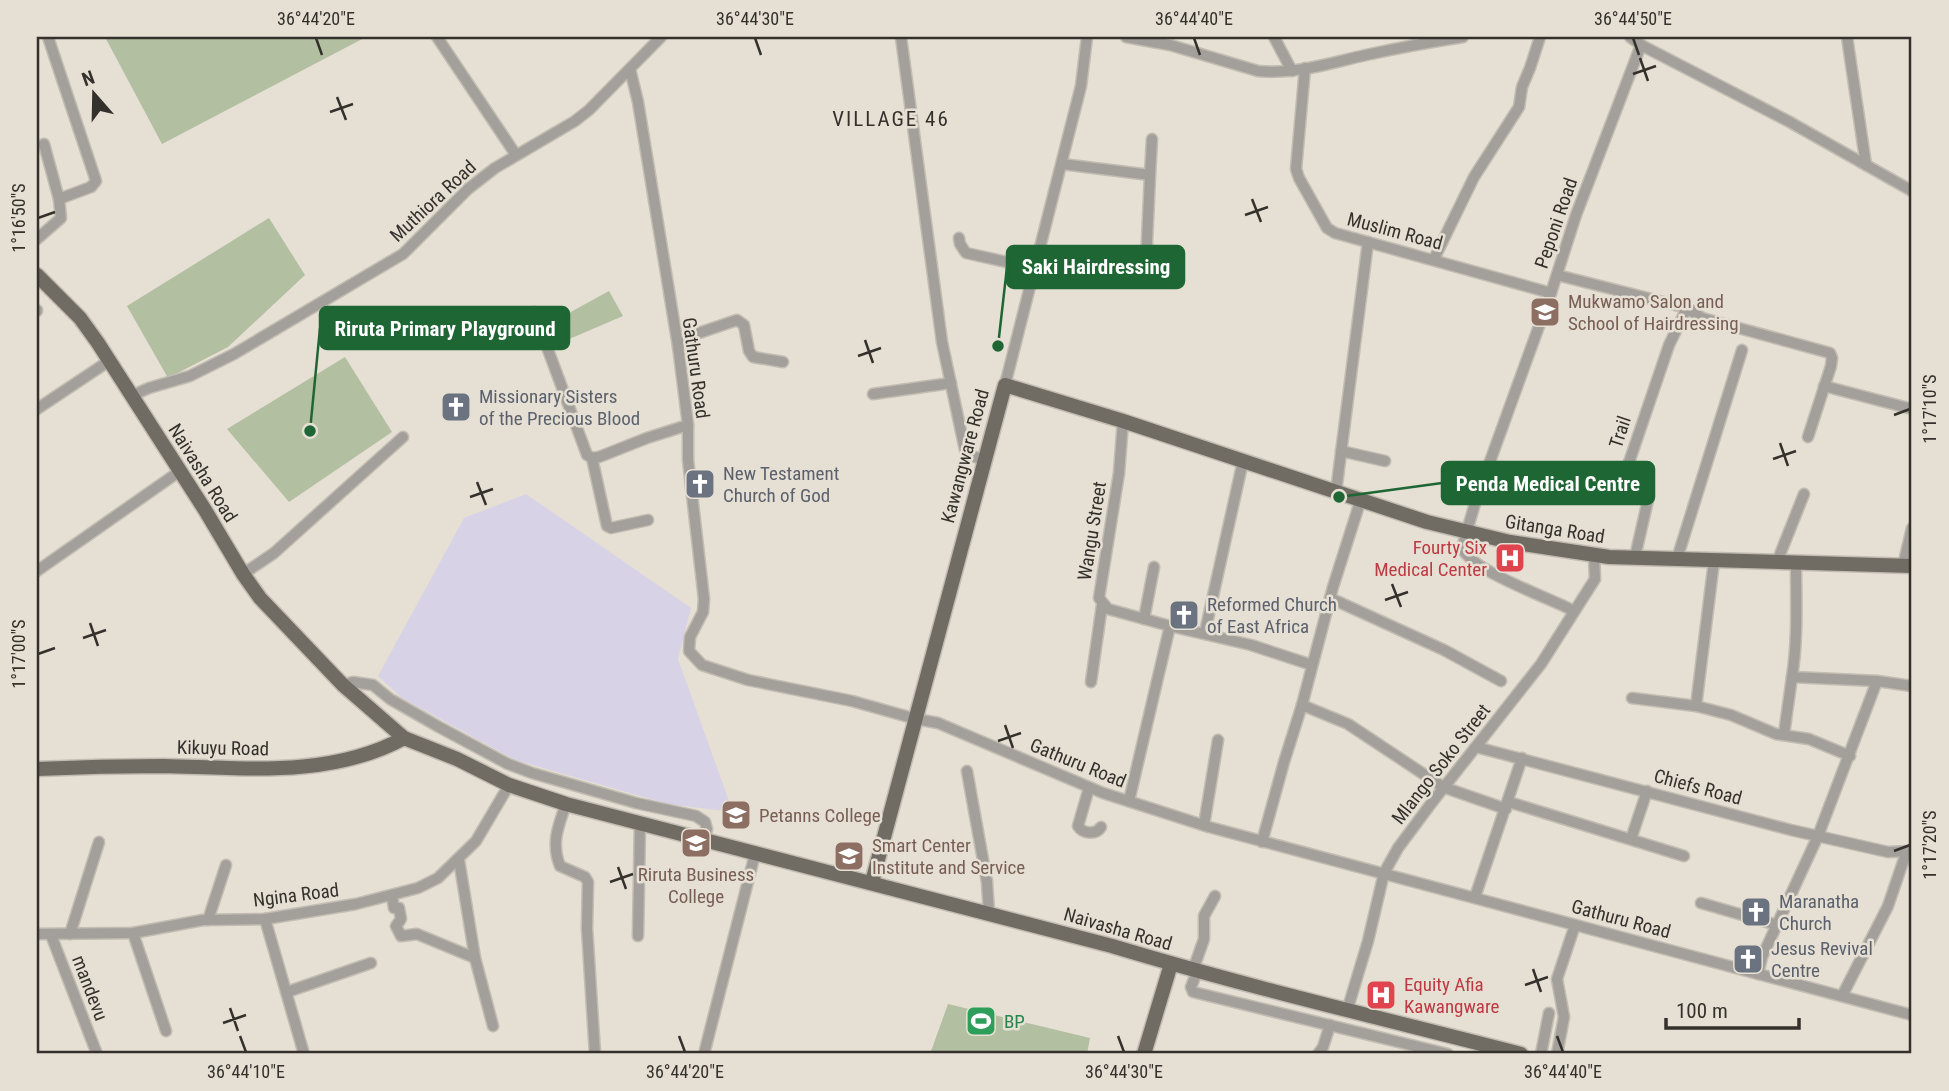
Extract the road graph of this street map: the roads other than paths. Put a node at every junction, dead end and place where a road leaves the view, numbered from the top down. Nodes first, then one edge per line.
1 (48, 37) edge
2 (437, 37) edge
3 (662, 37) edge
4 (901, 37) edge
5 (1087, 37) edge
6 (1126, 37) edge
7 (1274, 37) edge
8 (1462, 37) edge
9 (1540, 37) edge
10 (1630, 37) edge
11 (1847, 37) edge
12 (1641, 45) junction
13 (1305, 68) junction
14 (630, 69) junction
15 (1292, 71) junction
16 (1152, 139) dead end
17 (44, 144) dead end
18 (516, 155) junction
19 (1062, 164) junction
20 (1866, 165) junction
21 (1150, 175) junction
22 (1912, 191) edge
23 (59, 199) junction
24 (37, 239) edge
25 (959, 239) dead end
26 (1368, 242) junction
27 (1434, 259) junction
28 (1146, 264) dead end
29 (1034, 268) junction
30 (37, 275) edge
31 (1557, 275) junction
32 (1551, 293) junction
33 (1687, 309) junction
34 (534, 312) dead end
35 (678, 346) junction
36 (1742, 350) dead end
37 (109, 361) junction
38 (783, 362) dead end
39 (951, 383) junction
40 (1004, 385) junction
41 (1824, 387) junction
42 (873, 394) dead end
43 (131, 396) junction
44 (37, 409) edge
45 (1912, 409) edge
46 (1123, 421) junction
47 (688, 425) junction
48 (403, 437) dead end
49 (1808, 438) dead end
50 (1341, 452) junction
51 (592, 458) junction
52 (984, 460) junction
53 (1243, 461) junction
54 (1385, 461) dead end
55 (180, 471) junction
56 (1336, 492) junction
57 (1804, 494) dead end
58 (1361, 499) junction
59 (648, 520) dead end
60 (1912, 528) edge
61 (1467, 532) junction
62 (1594, 555) junction
63 (1635, 557) junction
64 (1677, 559) junction
65 (1714, 561) junction
66 (1777, 562) junction
67 (1796, 562) junction
68 (1908, 566) edge
69 (1154, 567) dead end
70 (37, 571) edge
71 (243, 574) junction
72 (1330, 598) junction
73 (1102, 605) junction
74 (1574, 611) junction
75 (1144, 619) junction
76 (1170, 626) junction
77 (1205, 632) junction
78 (1312, 665) junction
79 (1792, 677) junction
80 (1501, 681) dead end
81 (1877, 681) junction
82 (1091, 682) dead end
83 (343, 685) junction
84 (1912, 686) edge
85 (1632, 698) dead end
86 (1302, 705) junction
87 (1696, 706) junction
88 (916, 719) junction
89 (1784, 734) junction
90 (404, 738) junction
91 (1218, 740) dead end
92 (1476, 747) junction
93 (1850, 756) junction
94 (1522, 758) junction
95 (37, 769) edge
96 (967, 771) dead end
97 (509, 785) junction
98 (1443, 787) junction
99 (1090, 788) junction
100 (1647, 791) junction
101 (1129, 801) junction
102 (636, 803) junction
103 (566, 804) junction
104 (1508, 805) junction
105 (636, 822) junction
106 (1204, 825) junction
107 (1101, 827) dead end
108 (1818, 836) junction
109 (1630, 839) junction
110 (704, 840) junction
111 (99, 842) dead end
112 (1262, 842) junction
113 (1909, 852) edge
114 (755, 854) junction
115 (1684, 856) dead end
116 (459, 860) junction
117 (226, 865) dead end
118 (1384, 873) junction
119 (872, 883) junction
120 (392, 895) junction
121 (1215, 895) dead end
122 (1475, 897) junction
123 (1701, 903) dead end
124 (989, 913) junction
125 (265, 919) junction
126 (208, 920) junction
127 (1574, 925) junction
128 (1777, 925) junction
129 (132, 933) junction
130 (37, 934) edge
131 (70, 934) junction
132 (51, 935) junction
133 (638, 936) dead end
134 (475, 958) junction
135 (371, 963) dead end
136 (1171, 964) junction
137 (1195, 971) junction
138 (1758, 974) junction
139 (1235, 982) junction
140 (1261, 989) junction
141 (287, 992) junction
142 (1842, 996) junction
143 (1233, 1003) junction
144 (1321, 1004) junction
145 (1258, 1009) junction
146 (1353, 1013) junction
147 (1549, 1013) dead end
148 (1912, 1015) edge
149 (1318, 1023) junction
150 (1330, 1025) junction
151 (493, 1026) dead end
152 (1413, 1027) junction
153 (166, 1031) dead end
154 (1355, 1032) junction
155 (1455, 1038) junction
156 (1410, 1045) junction
157 (1503, 1052) edge
158 (97, 1054) edge
159 (304, 1054) edge
160 (595, 1054) edge
161 (704, 1054) edge
162 (1144, 1054) edge
163 (1318, 1054) edge
164 (1442, 1054) edge
165 (1521, 1054) edge
166 (1541, 1054) edge
167 (1557, 1054) edge

1 - 23 street
2 - 18 street
3 - 14 street, Muthiora Road
4 - 39 street
5 - 19 street, Kawangware Road
6 - 15 street
7 - 15 street
8 - 13 street
9 - 27 street
10 - 12 street
11 - 20 street
12 - 20 street
12 - 31 street, Peponi Road
13 - 15 street
13 - 26 street, Muslim Road
14 - 18 street, Muthiora Road
14 - 35 street, Gathuru Road
16 - 21 street
17 - 23 street
18 - 43 street, Muthiora Road
19 - 21 street
19 - 29 street, Kawangware Road
20 - 22 street
21 - 28 street
23 - 24 street
25 - 29 street
26 - 27 street, Muslim Road
26 - 50 street
27 - 32 street, Muslim Road
29 - 40 street, Kawangware Road
30 - 37 main road, Naivasha Road
31 - 32 street, Peponi Road
31 - 33 street
32 - 61 street, Peponi Road
33 - 41 street
33 - 63 street, Trail
34 - 51 street
35 - 38 street
35 - 47 street, Gathuru Road
36 - 64 street
37 - 43 main road, Naivasha Road
37 - 44 street
39 - 42 street
39 - 52 street
40 - 46 main road, Gitanga Road
40 - 52 main road, Kawangware Road
41 - 45 street
41 - 49 street
43 - 55 main road, Naivasha Road
46 - 53 main road, Gitanga Road
46 - 73 street, Wangu Street
47 - 51 street
47 - 88 street, Gathuru Road
48 - 71 street
50 - 54 street
50 - 56 street
51 - 59 street
52 - 88 main road, Kawangware Road
53 - 56 main road, Gitanga Road
53 - 77 street
55 - 70 street
55 - 71 main road, Naivasha Road
56 - 58 main road, Gitanga Road
57 - 66 street
58 - 61 main road, Gitanga Road
58 - 72 street
60 - 68 street
61 - 62 main road, Gitanga Road
61 - 74 street
62 - 63 main road, Gitanga Road
62 - 74 street, Mlango Soko Street
63 - 64 main road, Gitanga Road
64 - 65 main road, Gitanga Road
65 - 66 main road, Gitanga Road
65 - 87 street
66 - 67 main road, Gitanga Road
67 - 68 main road, Gitanga Road
67 - 79 street
69 - 75 street
71 - 83 main road, Naivasha Road
72 - 78 street
72 - 80 street
73 - 75 street, Wangu Street
73 - 82 street
74 - 92 street, Mlango Soko Street
75 - 76 street, Wangu Street
76 - 77 street, Wangu Street
76 - 101 street
77 - 78 street, Wangu Street
78 - 86 street
79 - 81 street
79 - 89 street
81 - 84 street
81 - 93 street
83 - 90 main road, Naivasha Road
83 - 102 street
85 - 87 street
86 - 98 street
86 - 112 street
87 - 89 street
88 - 99 street, Gathuru Road
88 - 119 main road, Kawangware Road
89 - 93 street
90 - 95 main road, Kikuyu Road
90 - 97 main road, Naivasha Road
91 - 106 street
92 - 94 street, Chiefs Road
92 - 98 street, Mlango Soko Street
93 - 108 street
94 - 100 street, Chiefs Road
94 - 104 street
96 - 124 street
97 - 103 main road, Naivasha Road
97 - 116 street, Ngina Road
98 - 104 street
98 - 118 street, Mlango Soko Street
99 - 101 street, Gathuru Road
99 - 107 street
100 - 108 street, Chiefs Road
100 - 109 street
101 - 106 street, Gathuru Road
102 - 105 street
102 - 110 street
103 - 105 main road, Naivasha Road
103 - 160 street
104 - 109 street
104 - 122 street
105 - 110 main road, Naivasha Road
105 - 133 street
106 - 112 street, Gathuru Road
108 - 113 street, Chiefs Road
108 - 128 street
109 - 115 street
110 - 114 main road, Naivasha Road
111 - 131 street
112 - 118 street, Gathuru Road
113 - 142 street
114 - 119 main road, Naivasha Road
114 - 161 street
116 - 120 street, Ngina Road
116 - 134 street
117 - 126 street
118 - 122 street, Gathuru Road
118 - 146 street, Mlango Soko Street
119 - 124 main road, Naivasha Road
120 - 125 street, Ngina Road
120 - 134 street
121 - 137 street
122 - 127 street, Gathuru Road
123 - 128 street
124 - 136 main road, Naivasha Road
125 - 126 street, Ngina Road
125 - 141 street
126 - 129 street, Ngina Road
127 - 138 street, Gathuru Road
127 - 167 street
128 - 138 street
129 - 131 street, Ngina Road
129 - 153 street
130 - 132 street, Ngina Road
131 - 132 street, Ngina Road
132 - 158 street, mandevu
134 - 151 street
135 - 141 street
136 - 137 main road, Naivasha Road
136 - 162 main road
137 - 139 main road, Naivasha Road
137 - 143 street
138 - 142 street, Gathuru Road
139 - 140 main road, Naivasha Road
139 - 143 street
140 - 144 main road, Naivasha Road
140 - 145 street
141 - 159 street
142 - 148 street, Gathuru Road
143 - 145 street
144 - 146 main road, Naivasha Road
144 - 149 street
145 - 149 street
146 - 152 main road, Naivasha Road
146 - 154 street, Mlango Soko Street
147 - 166 street
149 - 150 street
150 - 154 street
150 - 163 street
152 - 155 main road, Naivasha Road
152 - 156 street
154 - 156 street
155 - 157 main road, Naivasha Road
155 - 164 street
156 - 164 street
157 - 165 main road, Naivasha Road

